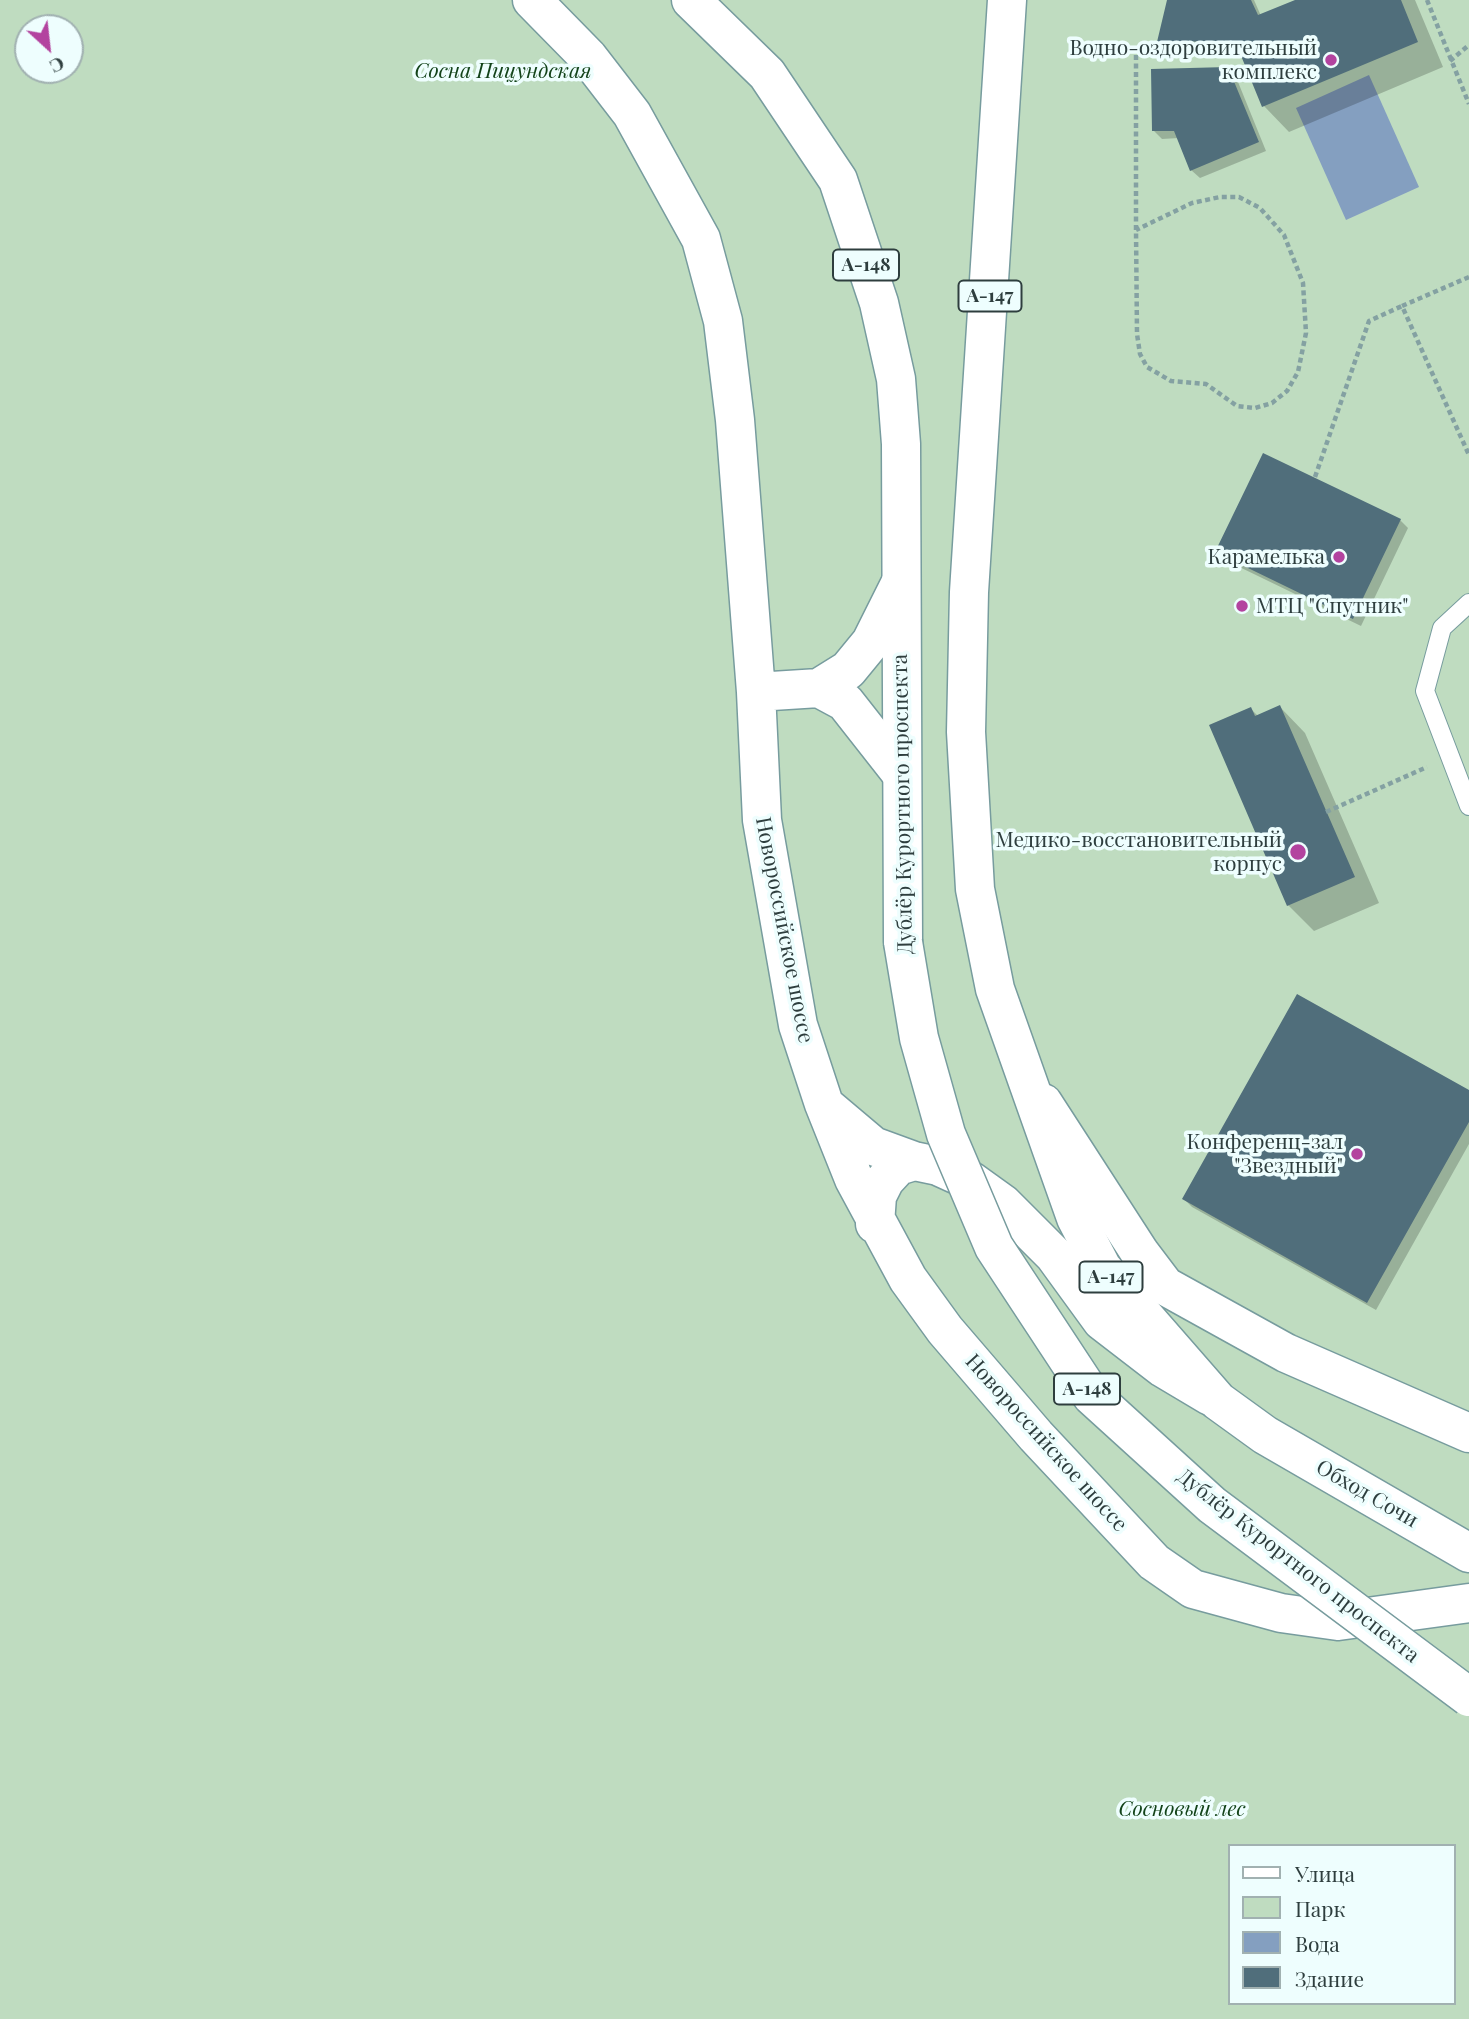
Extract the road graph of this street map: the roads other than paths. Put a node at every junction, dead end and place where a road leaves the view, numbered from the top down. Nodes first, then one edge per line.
1 (531, 0) edge
2 (691, 0) edge
3 (1007, 0) edge
4 (900, 584) junction
5 (1469, 603) edge
6 (819, 688) junction
7 (756, 692) junction
8 (900, 772) junction
9 (1469, 806) edge
10 (1025, 1074) junction
11 (824, 1104) junction
12 (914, 1161) junction
13 (875, 1224) junction
14 (1218, 1401) junction
15 (1469, 1433) edge
16 (1469, 1553) edge
17 (1469, 1603) edge
18 (1469, 1697) edge

1 - 7 main road, Новороссийское шоссе
2 - 4 main road, Дублёр Курортного проспекта / А-148
3 - 10 main road, А-147
4 - 6 main road, А-148
4 - 8 main road, Дублёр Курортного проспекта / А-148
5 - 9 lane
6 - 7 main road, А-148
6 - 8 main road
7 - 11 main road, Новороссийское шоссе
8 - 18 main road, Дублёр Курортного проспекта / А-148, bridge
10 - 14 main road, А-147
10 - 15 main road, А-147
11 - 12 main road, А-147
11 - 13 main road, Новороссийское шоссе
12 - 13 main road
12 - 14 main road, А-147
13 - 17 main road, Новороссийское шоссе
14 - 16 main road, Обход Сочи / А-147

